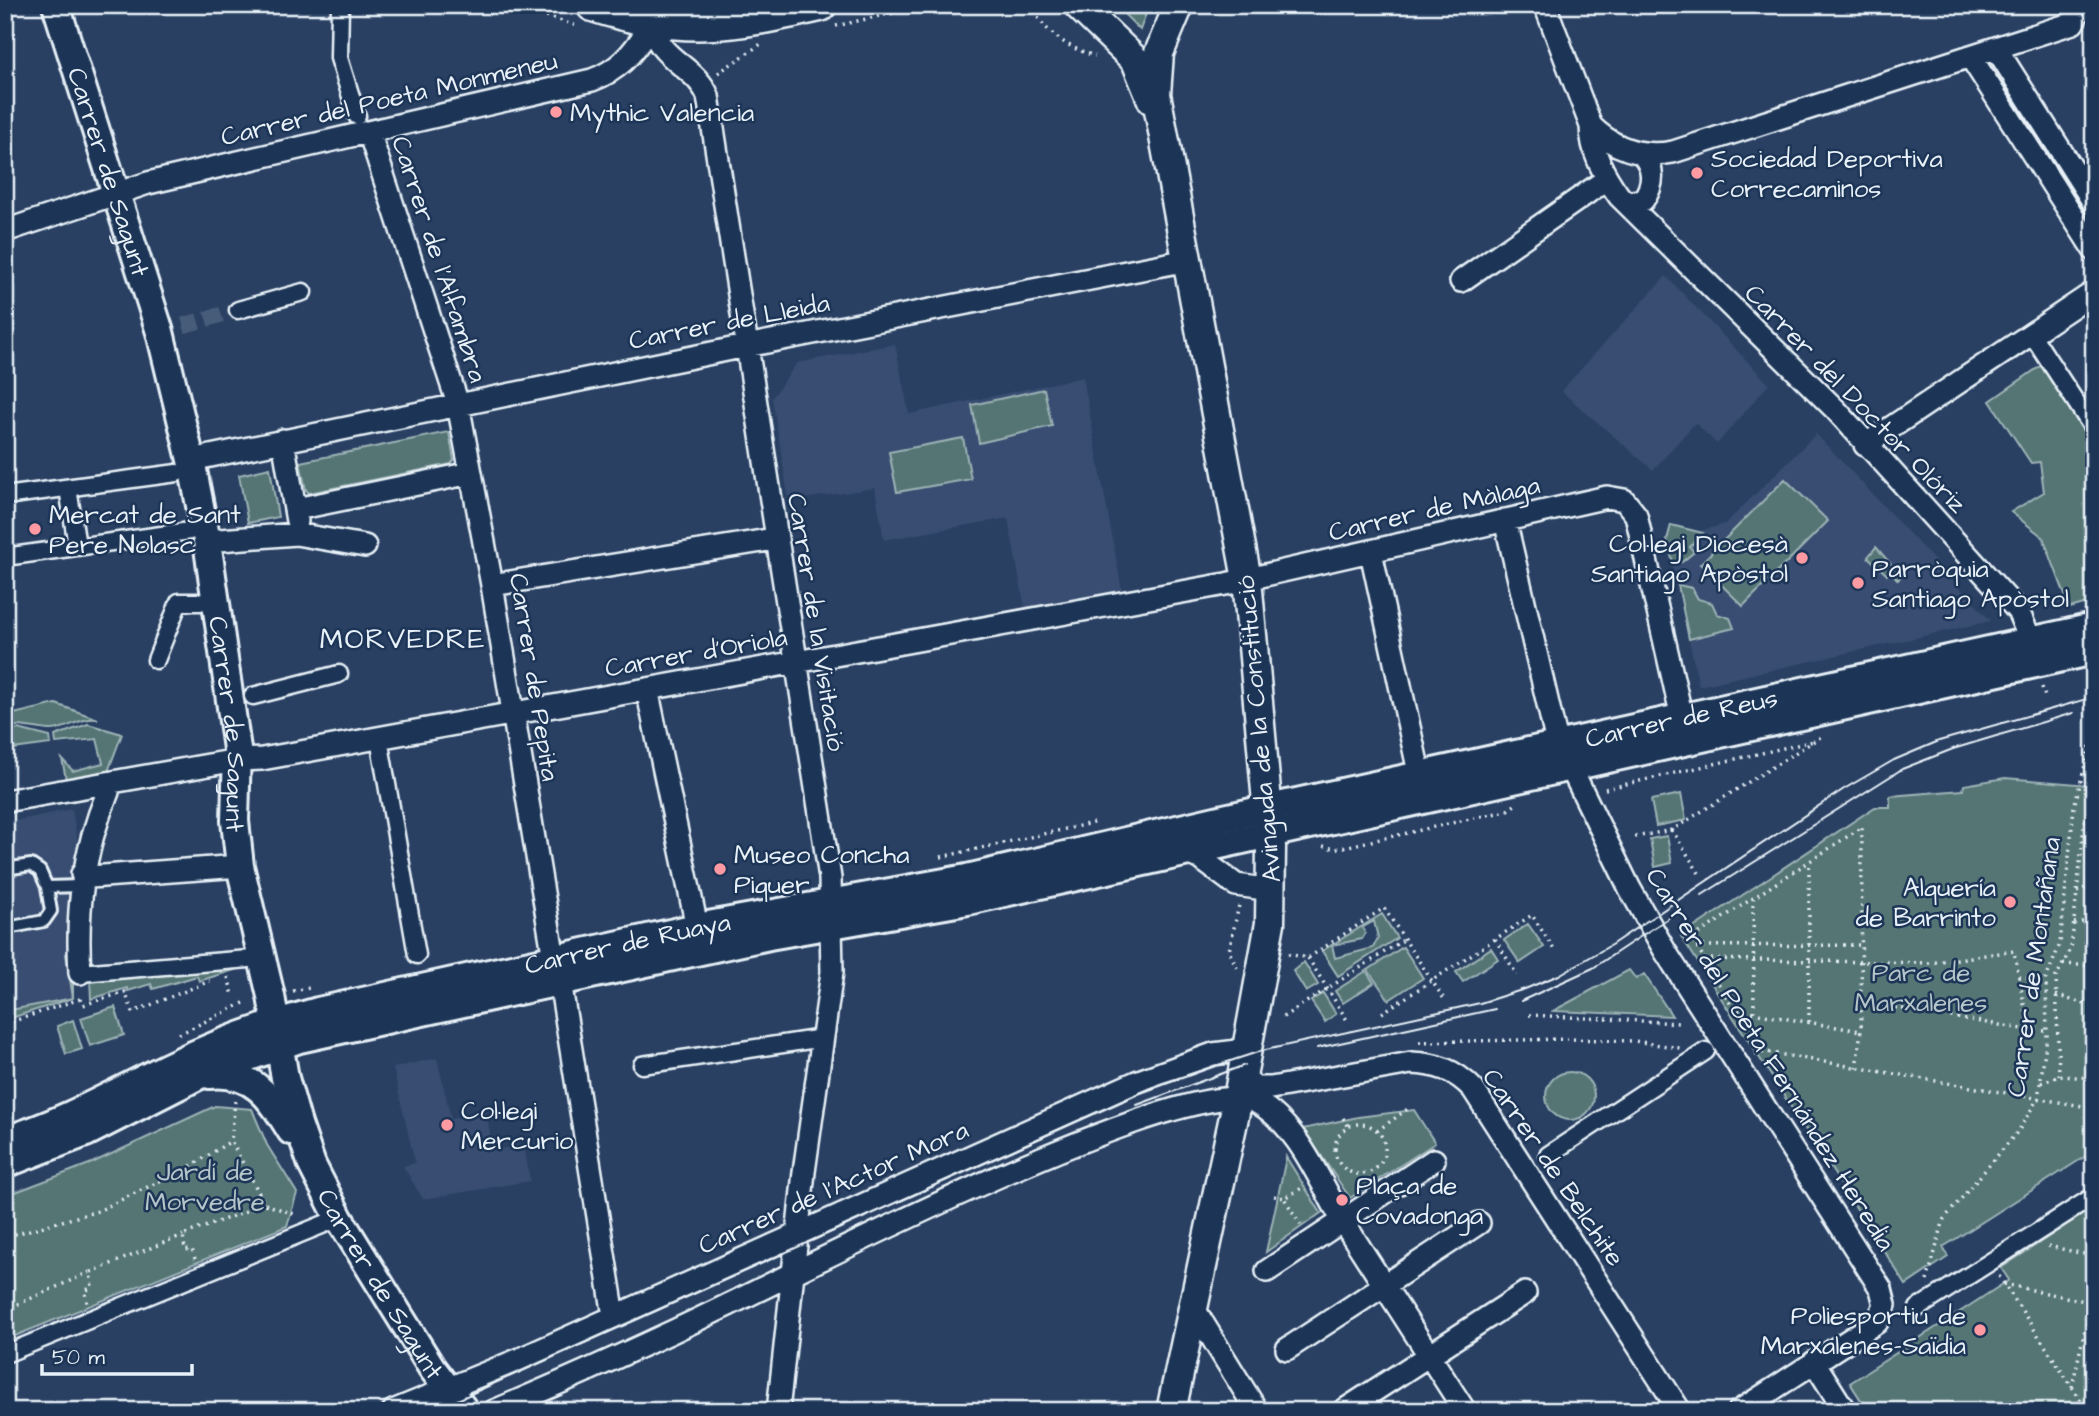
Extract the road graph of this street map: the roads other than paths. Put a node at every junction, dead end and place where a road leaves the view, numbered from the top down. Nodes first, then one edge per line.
1 (56, 5) edge
2 (340, 5) edge
3 (820, 5) edge
4 (1078, 5) edge
5 (1179, 5) edge
6 (1545, 5) edge
7 (2082, 5) edge
8 (659, 13) edge
9 (589, 17) edge
10 (1996, 48) junction
11 (1970, 56) junction
12 (363, 124) junction
13 (1591, 125) junction
14 (1161, 130) junction
15 (1635, 151) junction
16 (1604, 173) junction
17 (116, 193) junction
18 (1627, 203) junction
19 (2094, 203) edge
20 (5, 230) edge
21 (2094, 250) edge
22 (1188, 260) junction
23 (1461, 281) dead end
24 (303, 292) dead end
25 (2094, 292) edge
26 (238, 310) tunnel mouth
27 (2031, 333) junction
28 (746, 346) junction
29 (458, 404) junction
30 (2094, 430) edge
31 (283, 440) junction
32 (1866, 444) junction
33 (184, 466) junction
34 (471, 473) junction
35 (68, 488) junction
36 (5, 496) edge
37 (296, 509) junction
38 (1505, 520) junction
39 (296, 534) junction
40 (198, 536) junction
41 (774, 539) junction
42 (77, 546) junction
43 (365, 546) dead end
44 (1371, 552) junction
45 (5, 557) edge
46 (1247, 579) junction
47 (492, 585) junction
48 (200, 602) dead end
49 (2094, 627) edge
50 (2031, 641) junction
51 (2094, 651) edge
52 (156, 660) dead end
53 (794, 663) junction
54 (339, 674) dead end
55 (647, 689) junction
56 (253, 696) dead end
57 (512, 713) junction
58 (1682, 718) junction
59 (381, 750) dead end
60 (1565, 758) junction
61 (237, 760) junction
62 (1420, 777) junction
63 (107, 783) junction
64 (5, 801) edge
65 (1269, 821) junction
66 (1183, 852) junction
67 (240, 866) junction
68 (5, 869) edge
69 (81, 880) junction
70 (47, 887) junction
71 (1271, 890) junction
72 (831, 914) junction
73 (12, 927) dead end
74 (697, 927) junction
75 (417, 955) dead end
76 (249, 959) dead end
77 (557, 970) junction
78 (80, 973) joint
79 (277, 1033) junction
80 (823, 1038) junction
81 (1706, 1051) road end
82 (642, 1065) dead end
83 (200, 1075) junction
84 (1242, 1075) junction
85 (1271, 1088) junction
86 (1268, 1110) junction
87 (5, 1140) edge
88 (1548, 1155) dead end
89 (1434, 1160) dead end
90 (5, 1164) edge
91 (312, 1165) junction
92 (2094, 1196) edge
93 (330, 1221) junction
94 (1343, 1221) junction
95 (1479, 1223) dead end
96 (800, 1233) junction
97 (796, 1263) junction
98 (1267, 1271) dead end
99 (1384, 1285) junction
100 (1525, 1293) dead end
101 (1193, 1307) junction
102 (1918, 1308) dead end
103 (614, 1316) junction
104 (1287, 1349) dead end
105 (5, 1354) edge
106 (1430, 1355) junction
107 (1814, 1362) junction
108 (447, 1389) junction
109 (1464, 1409) edge
110 (1746, 1409) edge
111 (393, 1411) edge
112 (465, 1411) edge
113 (494, 1411) edge
114 (778, 1411) edge
115 (1171, 1411) edge
116 (1257, 1411) edge
117 (1343, 1411) edge
118 (1680, 1411) edge
119 (1845, 1411) edge

1 - 17 street, Carrer de Sagunt
2 - 12 street, Carrer de l'Alfambra
3 - 8 main road
4 - 14 main road
5 - 14 main road
6 - 13 street, Carrer del Doctor Olóriz
7 - 10 street
8 - 9 main road
8 - 12 street, Carrer del Poeta Monmeneu
8 - 28 street, Carrer de la Visitació
10 - 11 street
10 - 19 street
11 - 15 street
11 - 21 street
12 - 17 street, Carrer del Poeta Monmeneu
12 - 29 street, Carrer de l'Alfambra
13 - 15 street
13 - 16 street, Carrer del Doctor Olóriz
14 - 22 main road, Avinguda de la Constitució
15 - 16 street
15 - 18 street
16 - 18 street, Carrer del Doctor Olóriz
16 - 23 street
17 - 20 street, Carrer del Poeta Monmeneu
17 - 33 street, Carrer de Sagunt
18 - 32 street, Carrer del Doctor Olóriz
22 - 28 street, Carrer de Lleida
22 - 46 main road, Avinguda de la Constitució
24 - 26 street
25 - 27 street
27 - 30 street
27 - 32 street
28 - 29 street, Carrer de Lleida
28 - 41 street, Carrer de la Visitació
29 - 31 street, Carrer de Lleida
29 - 34 street, Carrer de Pepita
31 - 33 street, Carrer de Lleida
31 - 37 street
32 - 50 street, Carrer del Doctor Olóriz
33 - 35 street
33 - 40 street, Carrer de Sagunt
34 - 37 street
34 - 47 street, Carrer de Pepita
35 - 36 street
35 - 42 street
37 - 39 street
38 - 44 street, Carrer de Màlaga
38 - 58 street, Carrer de Màlaga
38 - 60 street, Carrer del Poeta Fernández Heredia
39 - 40 street
39 - 43 street
40 - 42 street
40 - 61 street, Carrer de Sagunt
41 - 47 street
41 - 53 street, Carrer de la Visitació
42 - 45 street
44 - 46 street, Carrer de Màlaga
44 - 62 street
46 - 53 street, Carrer d'Oriola
46 - 65 main road, Avinguda de la Constitució
47 - 57 street, Carrer de Pepita
48 - 52 street
49 - 50 street, Carrer de Reus
50 - 58 street, Carrer de Reus
51 - 60 street, Carrer de Reus
53 - 55 street, Carrer d'Oriola
53 - 72 street, Carrer de la Visitació
54 - 56 street
55 - 57 street, Carrer d'Oriola
55 - 74 street
57 - 61 street, Carrer d'Oriola
57 - 77 street, Carrer de Pepita
58 - 60 street, Carrer de Reus
59 - 75 street
60 - 62 street, Carrer de Reus
60 - 65 street, Carrer de Reus
60 - 107 street, Carrer del Poeta Fernández Heredia
61 - 63 street, Carrer d'Oriola
61 - 67 street, Carrer de Sagunt
62 - 65 street, Carrer de Reus
63 - 64 street, Carrer d'Oriola
63 - 69 street
65 - 66 street, Carrer de Ruaya
65 - 71 main road, Avinguda de la Constitució
65 - 72 street, Carrer de Ruaya
66 - 71 street
66 - 72 street, Carrer de Ruaya
67 - 69 street
67 - 79 street, Carrer de Sagunt
68 - 70 lane
69 - 70 lane
69 - 78 street
70 - 73 lane
71 - 84 main road, Avinguda de la Constitució
72 - 74 street, Carrer de Ruaya
72 - 77 street, Carrer de Ruaya
72 - 80 street, Carrer de la Visitació
74 - 77 street, Carrer de Ruaya
76 - 78 street
77 - 79 street, Carrer de Ruaya
77 - 103 street, Carrer de Pepita
79 - 83 street
79 - 87 street
79 - 91 street, Carrer de Sagunt
80 - 82 street
80 - 96 street, Carrer de la Visitació
81 - 88 street
83 - 90 street
83 - 91 street
84 - 85 street
84 - 86 street
84 - 96 street, Carrer de l'Actor Mora
84 - 97 street
84 - 101 main road, Avinguda de la Constitució
85 - 86 street
85 - 118 street, Carrer de Belchite
86 - 94 street
89 - 94 street
91 - 93 street, Carrer de Sagunt
92 - 102 street
93 - 105 street
93 - 108 street, Carrer de Sagunt
94 - 98 street
94 - 99 street
95 - 99 street
96 - 97 street, Carrer de la Visitació
96 - 103 street, Carrer de l'Actor Mora
97 - 113 street
97 - 114 street, Carrer de la Visitació
99 - 104 street
99 - 106 street
100 - 106 street
101 - 115 main road, Avinguda de la Constitució
101 - 116 street
103 - 108 street, Carrer de l'Actor Mora
106 - 109 street
106 - 117 street
107 - 110 street
107 - 119 street
108 - 111 street, Carrer de l'Actor Mora
108 - 112 street, Carrer de Sagunt

